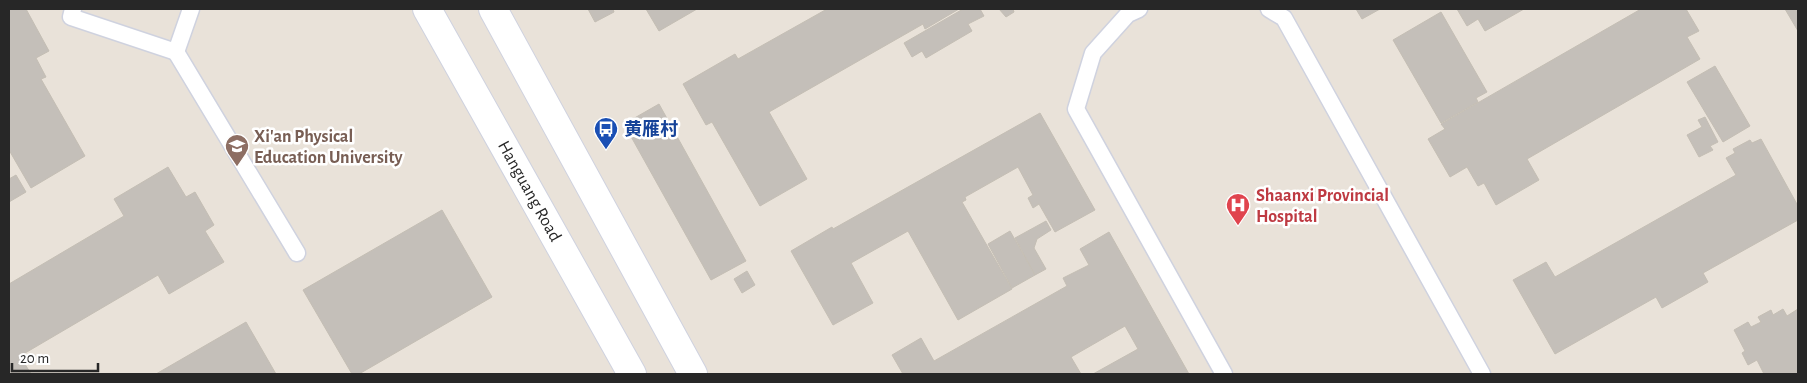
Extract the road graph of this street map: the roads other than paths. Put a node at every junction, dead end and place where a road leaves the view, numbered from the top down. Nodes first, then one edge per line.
1 (73, 9) edge
2 (191, 9) edge
3 (427, 9) edge
4 (493, 9) edge
5 (1139, 9) edge
6 (1269, 9) edge
7 (176, 52) junction
8 (297, 253) dead end
9 (632, 374) edge
10 (693, 374) edge
11 (1224, 374) edge
12 (1482, 374) edge

1 - 7 lane
2 - 7 lane
3 - 9 main road, Hanguang Road
4 - 10 main road
5 - 11 lane
6 - 12 lane
7 - 8 lane

